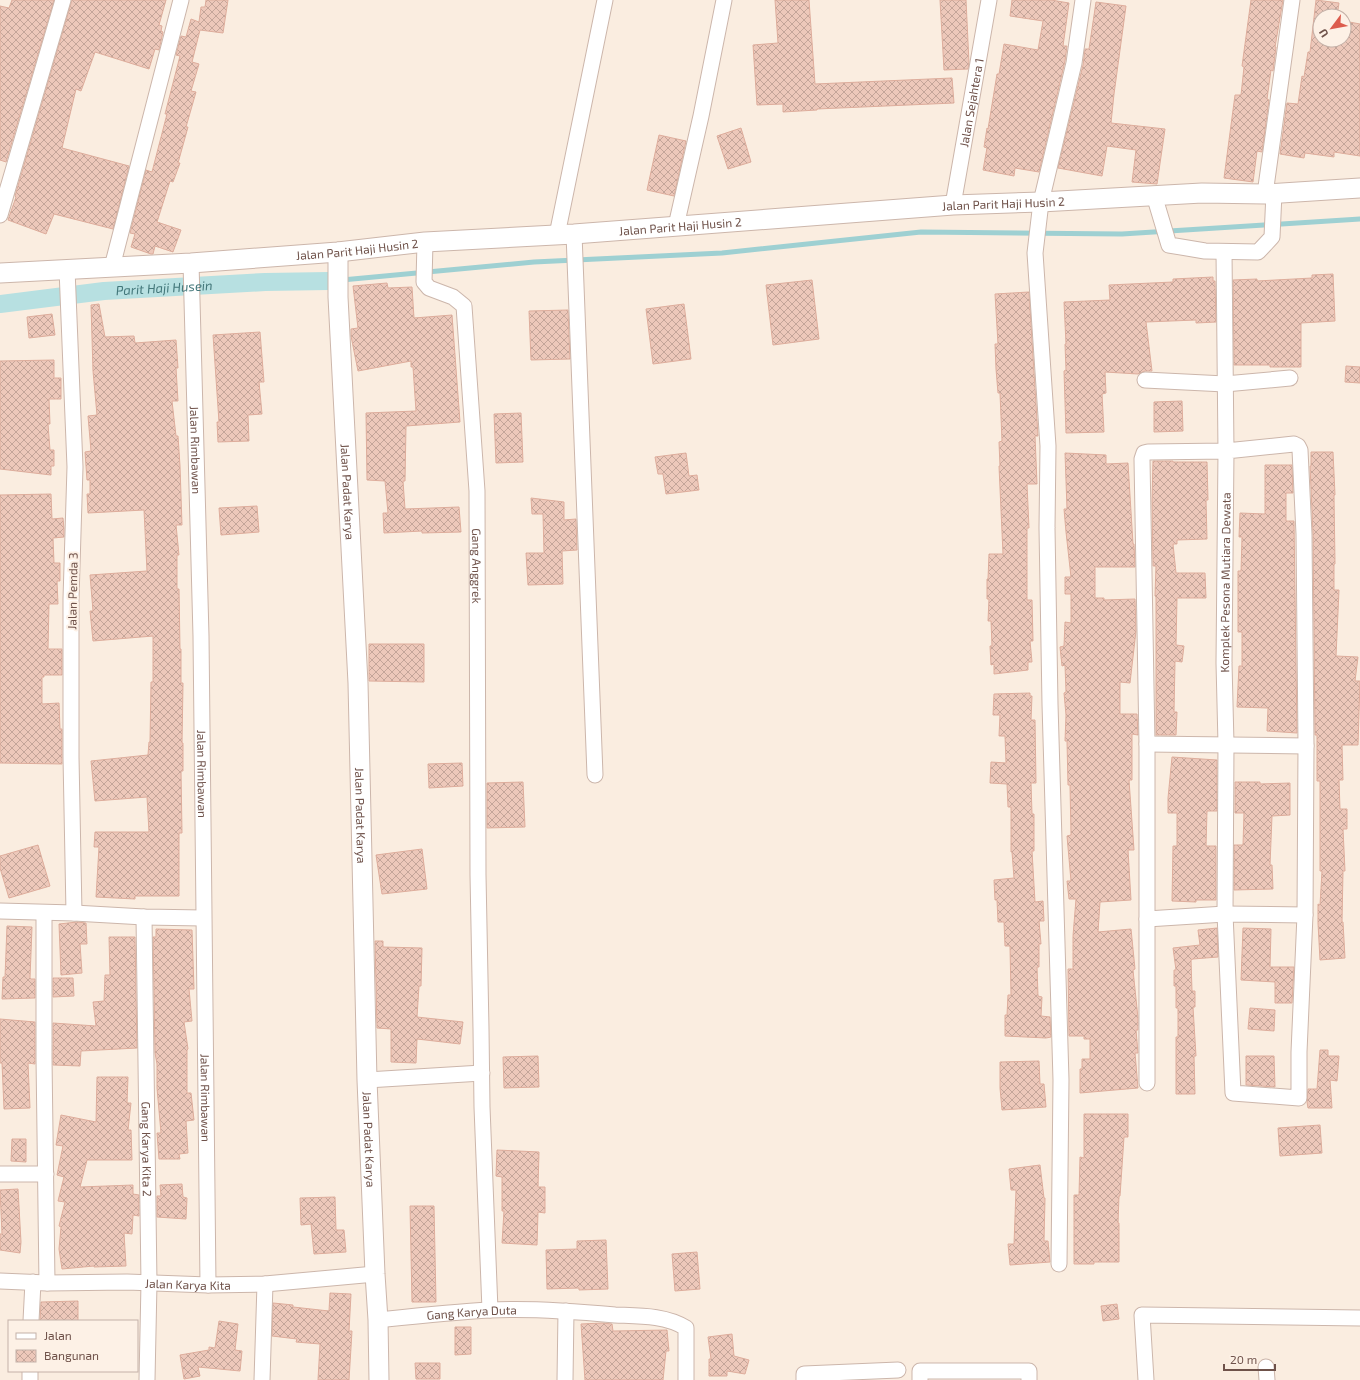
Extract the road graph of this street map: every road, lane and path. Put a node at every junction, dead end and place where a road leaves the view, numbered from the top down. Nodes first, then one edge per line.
1 (63, 0) edge
2 (181, 0) edge
3 (605, 0) edge
4 (724, 0) edge
5 (989, 0) edge
6 (1083, 0) edge
7 (1292, 0) edge
8 (1360, 188) edge
9 (1270, 194) junction
10 (1154, 195) junction
11 (1041, 202) junction
12 (953, 205) junction
13 (0, 215) edge
14 (676, 226) junction
15 (569, 240) junction
16 (425, 248) junction
17 (1224, 252) junction
18 (338, 260) junction
19 (191, 263) junction
20 (112, 267) junction
21 (67, 269) junction
22 (0, 273) edge
23 (1290, 378) dead end
24 (1145, 380) dead end
25 (1225, 384) junction
26 (1226, 451) junction
27 (1147, 744) junction
28 (1226, 744) junction
29 (1306, 746) junction
30 (595, 775) dead end
31 (0, 911) edge
32 (44, 913) junction
33 (74, 913) junction
34 (1225, 914) junction
35 (1306, 914) junction
36 (144, 917) junction
37 (203, 918) junction
38 (1147, 919) junction
39 (482, 1073) junction
40 (367, 1080) junction
41 (1147, 1083) dead end
42 (0, 1174) edge
43 (46, 1174) junction
44 (1059, 1264) dead end
45 (375, 1274) junction
46 (0, 1281) edge
47 (40, 1282) junction
48 (149, 1283) junction
49 (266, 1284) junction
50 (208, 1285) junction
51 (490, 1310) junction
52 (566, 1311) junction
53 (1360, 1318) edge
54 (32, 1320) edge
55 (378, 1320) junction
56 (898, 1370) dead end
57 (147, 1380) edge
58 (262, 1380) edge
59 (379, 1380) edge
60 (565, 1380) edge
61 (686, 1380) edge
62 (804, 1380) edge
63 (920, 1380) edge
64 (1029, 1380) edge
65 (1146, 1380) edge

1 - 13 street
2 - 20 street
3 - 15 street
4 - 14 street
5 - 12 street, Jalan Sejahtera 1
6 - 11 street
7 - 9 street
8 - 9 street, Jalan Parit Haji Husin 2
9 - 10 street, Jalan Parit Haji Husin 2
9 - 17 street
10 - 11 street, Jalan Parit Haji Husin 2
10 - 17 street
11 - 12 street, Jalan Parit Haji Husin 2
11 - 44 street
12 - 14 street, Jalan Parit Haji Husin 2
14 - 15 street, Jalan Parit Haji Husin 2
15 - 16 street, Jalan Parit Haji Husin 2
15 - 30 street
16 - 18 street, Jalan Parit Haji Husin 2
16 - 39 street, Gang Anggrek
17 - 25 street, Komplek Pesona Mutiara Dewata
18 - 19 street, Jalan Parit Haji Husin 2
18 - 40 street, Jalan Padat Karya
19 - 20 street, Jalan Parit Haji Husin 2
19 - 37 street, Jalan Rimbawan
20 - 21 street, Jalan Parit Haji Husin 2
21 - 22 street, Jalan Parit Haji Husin 2
21 - 33 street, Jalan Pemda 3
23 - 25 street
24 - 25 street
25 - 26 street, Komplek Pesona Mutiara Dewata
26 - 27 street
26 - 28 street, Komplek Pesona Mutiara Dewata
26 - 29 street
27 - 28 street
27 - 38 street
28 - 29 street
28 - 34 street, Komplek Pesona Mutiara Dewata
29 - 35 street
31 - 32 street
32 - 33 street
32 - 43 street
33 - 36 street
34 - 35 street
34 - 35 street, Komplek Pesona Mutiara Dewata
34 - 38 street
36 - 37 street
36 - 48 street, Gang Karya Kita 2
37 - 50 street, Jalan Rimbawan
38 - 41 street
39 - 40 street
39 - 51 street
40 - 45 street, Jalan Padat Karya
42 - 43 street
43 - 47 street
45 - 49 street, Jalan Karya Kita
45 - 55 street, Jalan Padat Karya
46 - 47 street, Jalan Karya Kita
47 - 48 street, Jalan Karya Kita
47 - 54 street
48 - 50 street, Jalan Karya Kita
48 - 57 street, Gang Karya Kita 2
49 - 50 street, Jalan Karya Kita
49 - 58 street
51 - 52 street, Gang Karya Duta
51 - 55 street, Gang Karya Duta
52 - 60 street
52 - 61 street, Gang Karya Duta
53 - 65 street
55 - 59 street, Jalan Padat Karya
56 - 62 street
63 - 64 street

